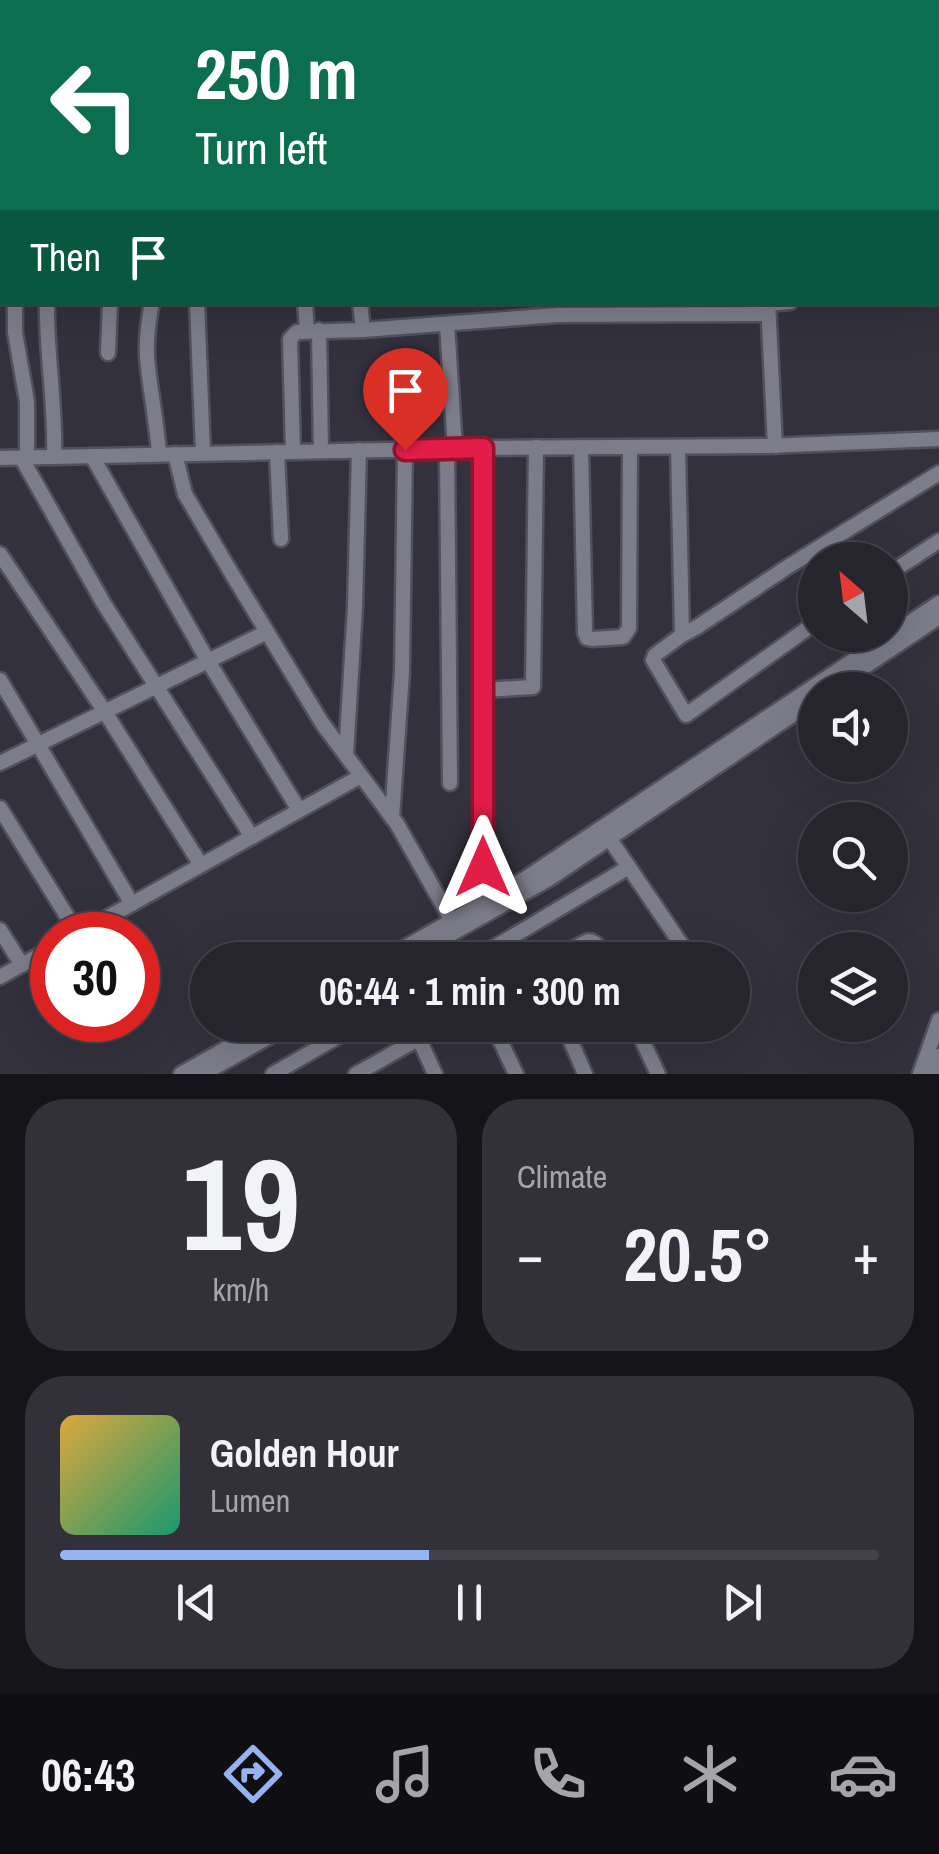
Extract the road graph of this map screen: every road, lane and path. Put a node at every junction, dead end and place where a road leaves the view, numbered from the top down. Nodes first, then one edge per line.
1 (15, 305) edge
2 (47, 305) edge
3 (110, 305) edge
4 (152, 305) edge
5 (196, 305) edge
6 (306, 305) edge
7 (360, 305) edge
8 (768, 307) edge
9 (447, 324) junction
10 (313, 330) junction
11 (363, 330) junction
12 (108, 353) dead end
13 (939, 440) edge
14 (678, 446) junction
15 (775, 446) junction
16 (536, 447) junction
17 (581, 447) junction
18 (630, 447) junction
19 (451, 448) junction
20 (483, 448) junction
21 (360, 450) junction
22 (405, 450) junction
23 (321, 451) junction
24 (285, 452) junction
25 (203, 453) junction
26 (159, 454) junction
27 (175, 454) junction
28 (0, 455) edge
29 (54, 456) junction
30 (92, 456) junction
31 (24, 457) junction
32 (939, 474) edge
33 (281, 539) dead end
34 (939, 540) edge
35 (0, 554) edge
36 (908, 561) edge
37 (16, 578) junction
38 (0, 587) edge
39 (939, 603) edge
40 (939, 617) edge
41 (267, 632) junction
42 (682, 635) junction
43 (798, 635) edge
44 (208, 661) junction
45 (857, 672) edge
46 (0, 680) edge
47 (155, 687) junction
48 (483, 690) junction
49 (798, 711) edge
50 (105, 712) junction
51 (38, 744) junction
52 (346, 755) junction
53 (0, 763) edge
54 (361, 776) junction
55 (450, 783) dead end
56 (0, 808) edge
57 (299, 810) junction
58 (392, 818) junction
59 (606, 833) junction
60 (252, 837) junction
61 (201, 865) junction
62 (628, 867) junction
63 (132, 904) junction
64 (483, 910) junction
65 (64, 912) edge
66 (117, 912) edge
67 (452, 921) junction
68 (0, 930) edge
69 (414, 942) edge
70 (434, 942) edge
71 (504, 942) edge
72 (680, 942) edge
73 (30, 960) edge
74 (22, 965) junction
75 (0, 977) edge
76 (939, 1020) edge
77 (247, 1042) edge
78 (260, 1042) edge
79 (328, 1042) edge
80 (414, 1042) edge
81 (420, 1042) edge
82 (501, 1042) edge
83 (572, 1042) edge
84 (643, 1042) edge
85 (939, 1056) edge
86 (217, 1066) edge
87 (181, 1074) edge
88 (203, 1074) edge
89 (272, 1074) edge
90 (357, 1074) edge
91 (435, 1074) edge
92 (516, 1074) edge
93 (586, 1074) edge
94 (658, 1074) edge
95 (920, 1074) edge
96 (933, 1074) edge

1 - 31 street
2 - 29 street
3 - 12 street
4 - 26 street
5 - 25 street
6 - 10 street
7 - 11 street
8 - 9 street
8 - 15 street
9 - 11 street
9 - 19 street
10 - 11 street
10 - 23 street
10 - 24 street
13 - 15 street
14 - 15 street
14 - 18 street
14 - 42 street
16 - 17 street
16 - 20 street
16 - 48 street
17 - 18 street
17 - 18 street
19 - 20 street
19 - 22 street
19 - 55 street
20 - 48 street
21 - 22 street
21 - 23 street
21 - 52 street
22 - 58 street
23 - 24 street
24 - 25 street
24 - 33 street
25 - 27 street
26 - 27 street
26 - 30 street
27 - 41 street
28 - 31 street
29 - 30 street
29 - 31 street
30 - 44 street
31 - 47 street
32 - 42 street
34 - 36 street
35 - 37 street
37 - 38 street
37 - 50 street
39 - 59 street
40 - 45 street
41 - 44 street
41 - 52 street
42 - 43 street
44 - 47 street
44 - 57 street
46 - 51 street
47 - 50 street
47 - 60 street
48 - 64 street
49 - 59 street
50 - 51 street
50 - 61 street
51 - 53 street
51 - 63 street
52 - 54 street
54 - 57 street
54 - 58 street
56 - 65 street
57 - 60 street
58 - 67 street
59 - 62 street
59 - 64 street
60 - 61 street
61 - 63 street
62 - 71 street
62 - 72 street
63 - 66 street
64 - 67 street
64 - 70 street
67 - 69 street
68 - 74 street
73 - 74 street
74 - 75 street
76 - 95 street
77 - 86 street
78 - 86 street
79 - 89 street
80 - 90 street
81 - 91 street
82 - 92 street
83 - 93 street
84 - 94 street
85 - 96 street
86 - 87 street
86 - 88 street

